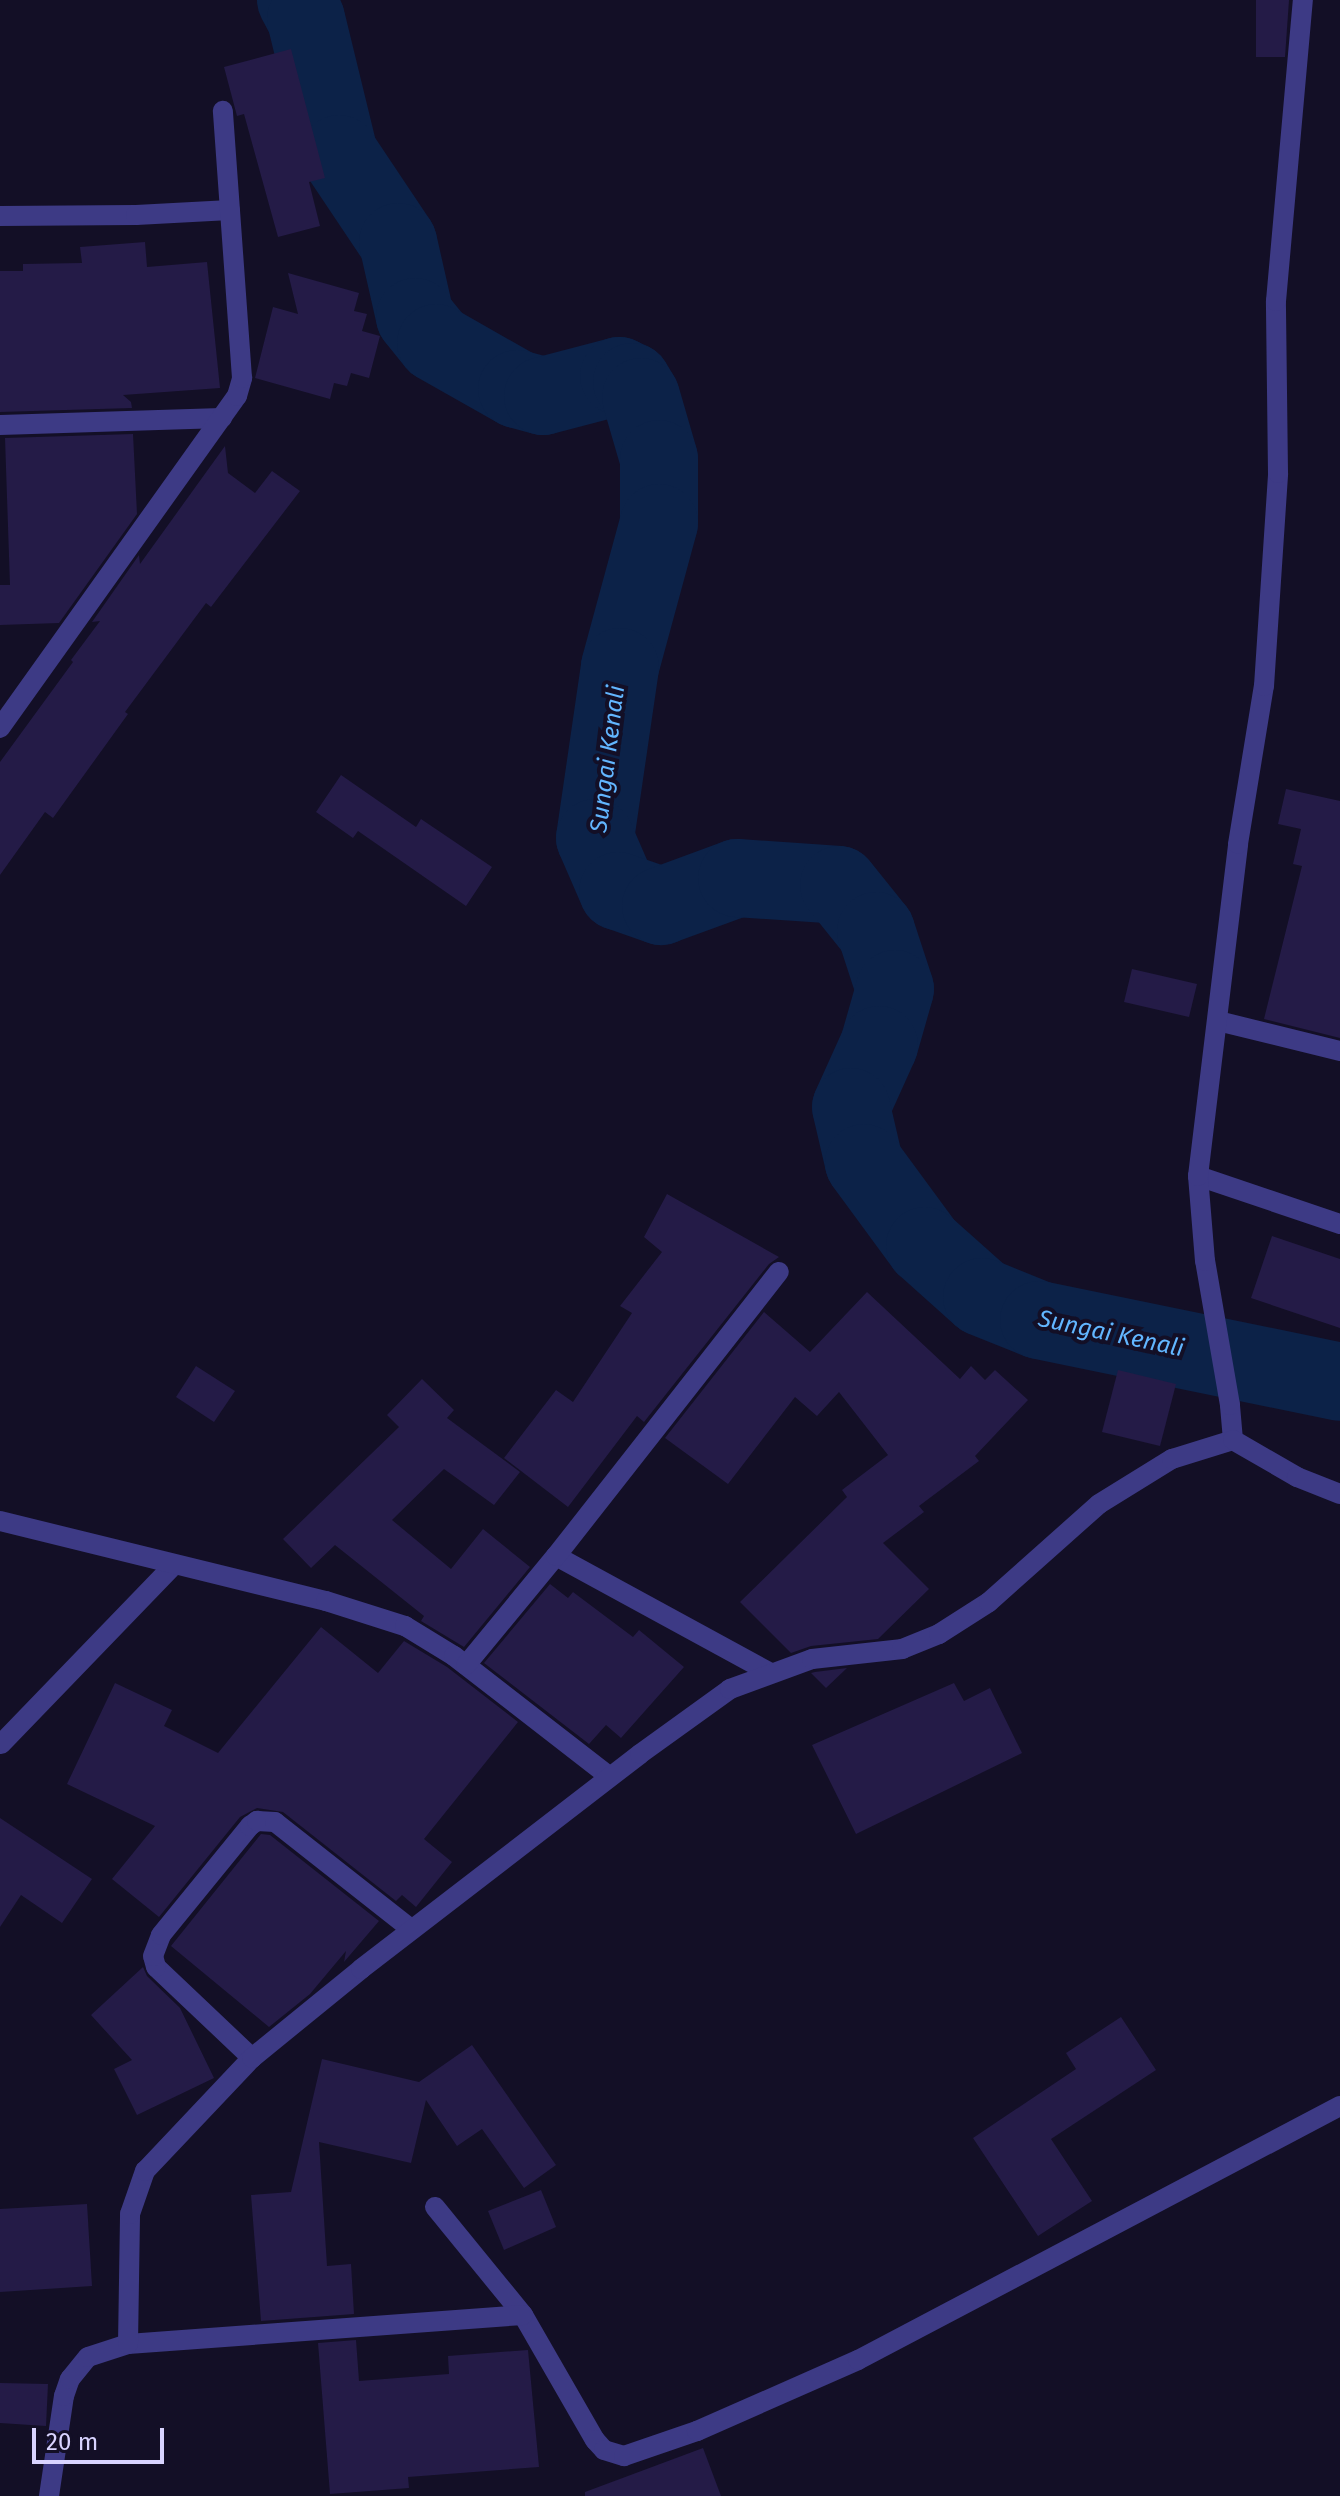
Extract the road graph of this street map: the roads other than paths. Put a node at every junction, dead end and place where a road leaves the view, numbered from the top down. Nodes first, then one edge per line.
1 (1303, 0) edge
2 (223, 111) dead end
3 (230, 210) junction
4 (0, 216) edge
5 (222, 418) junction
6 (0, 425) edge
7 (0, 728) edge
8 (1218, 1021) junction
9 (1340, 1051) edge
10 (1198, 1176) junction
11 (1340, 1224) edge
12 (779, 1272) dead end
13 (1233, 1440) junction
14 (1340, 1494) edge
15 (0, 1521) edge
16 (556, 1556) junction
17 (174, 1565) junction
18 (466, 1665) junction
19 (771, 1673) junction
20 (1, 1744) edge
21 (610, 1777) junction
22 (412, 1930) junction
23 (252, 2058) junction
24 (1340, 2106) edge
25 (435, 2207) dead end
26 (523, 2315) junction
27 (128, 2344) junction
28 (49, 2496) edge

1 - 8 street
2 - 3 street
3 - 4 street
3 - 5 street
5 - 6 street
5 - 7 street
8 - 9 street
8 - 10 street
10 - 11 street
10 - 13 street
12 - 16 street
13 - 14 street
13 - 19 street
15 - 17 street
16 - 18 street
16 - 19 street
17 - 18 street
17 - 20 street
18 - 21 street
19 - 21 street
21 - 22 street
22 - 23 street
22 - 23 street
23 - 27 street
24 - 26 street
25 - 26 street
26 - 27 street
27 - 28 street

